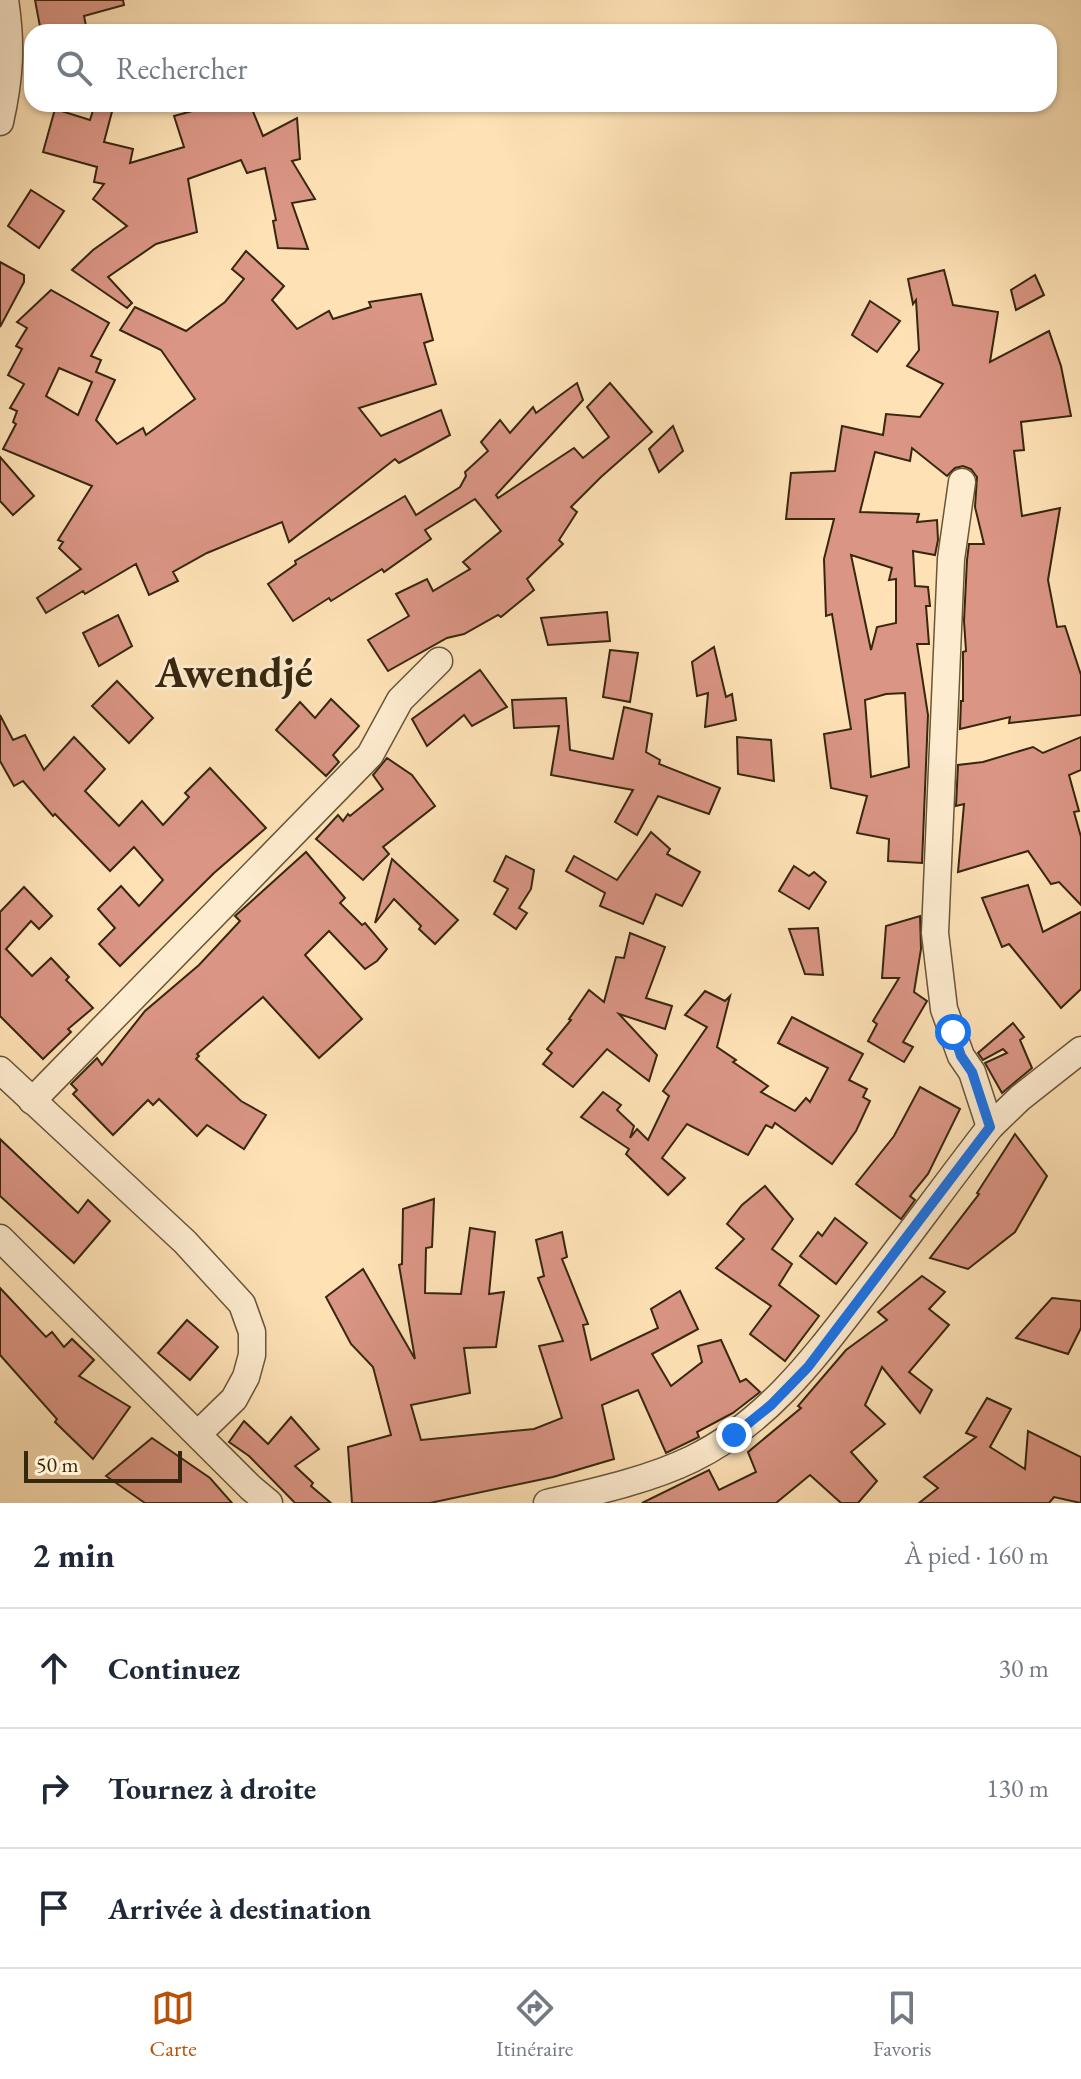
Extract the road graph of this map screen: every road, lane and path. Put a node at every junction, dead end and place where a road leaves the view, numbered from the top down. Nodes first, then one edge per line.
1 (5, 0) edge
2 (0, 122) edge
3 (962, 482) dead end
4 (439, 661) dead end
5 (1081, 1050) edge
6 (0, 1070) edge
7 (32, 1101) junction
8 (990, 1127) junction
9 (0, 1238) edge
10 (198, 1434) junction
11 (269, 1503) edge
12 (547, 1503) edge

1 - 2 street
3 - 8 street
4 - 7 street
5 - 8 street
6 - 7 street
7 - 10 street
8 - 12 street
9 - 10 street
10 - 11 street

